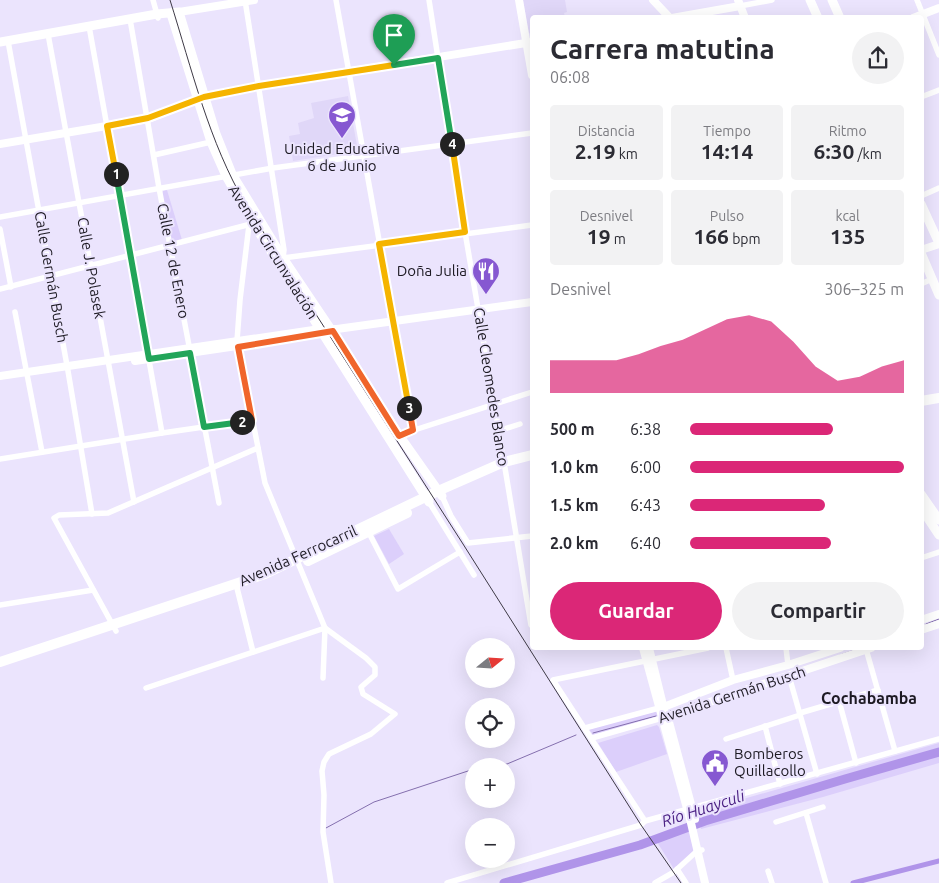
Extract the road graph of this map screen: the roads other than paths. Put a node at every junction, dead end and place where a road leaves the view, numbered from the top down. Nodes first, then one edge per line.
1 (153, 0) edge
2 (248, 0) edge
3 (336, 0) edge
4 (429, 0) edge
5 (519, 0) edge
6 (653, 0) edge
7 (772, 0) edge
8 (810, 0) edge
9 (832, 0) edge
10 (917, 0) edge
11 (739, 3) edge
12 (939, 8) edge
13 (175, 13) junction
14 (923, 14) joint
15 (668, 15) edge
16 (685, 15) edge
17 (744, 15) edge
18 (817, 15) edge
19 (839, 15) edge
20 (158, 16) junction
21 (924, 17) edge
22 (130, 21) junction
23 (90, 28) junction
24 (48, 36) junction
25 (530, 43) edge
26 (4, 44) edge
27 (939, 55) edge
28 (438, 58) junction
29 (348, 72) junction
30 (259, 86) junction
31 (939, 90) edge
32 (924, 96) edge
33 (201, 98) junction
34 (148, 118) junction
35 (107, 126) junction
36 (66, 133) junction
37 (530, 133) edge
38 (26, 140) junction
39 (211, 142) junction
40 (452, 143) junction
41 (0, 144) edge
42 (154, 154) junction
43 (363, 155) junction
44 (272, 168) junction
45 (229, 175) junction
46 (159, 188) junction
47 (939, 188) edge
48 (120, 195) junction
49 (924, 195) edge
50 (79, 202) junction
51 (39, 210) junction
52 (924, 211) edge
53 (0, 217) edge
54 (251, 224) junction
55 (530, 225) edge
56 (0, 229) edge
57 (465, 232) junction
58 (170, 244) junction
59 (379, 244) junction
60 (939, 244) edge
61 (924, 251) edge
62 (130, 255) junction
63 (283, 258) junction
64 (924, 259) edge
65 (91, 265) junction
66 (51, 277) junction
67 (932, 279) junction
68 (924, 283) edge
69 (11, 287) junction
70 (0, 290) edge
71 (939, 295) edge
72 (530, 302) edge
73 (478, 309) junction
74 (15, 312) dead end
75 (393, 321) junction
76 (328, 330) junction
77 (238, 344) junction
78 (190, 351) junction
79 (149, 357) junction
80 (109, 362) junction
81 (67, 368) junction
82 (27, 375) junction
83 (0, 376) edge
84 (0, 382) edge
85 (530, 393) edge
86 (939, 398) edge
87 (924, 400) edge
88 (494, 404) junction
89 (939, 405) edge
90 (924, 407) edge
91 (252, 420) junction
92 (520, 424) dead end
93 (204, 427) junction
94 (413, 430) junction
95 (498, 431) junction
96 (162, 432) junction
97 (399, 436) junction
98 (122, 440) junction
99 (82, 446) junction
100 (258, 448) junction
101 (42, 452) junction
102 (530, 456) edge
103 (0, 459) edge
104 (530, 462) edge
105 (504, 465) junction
106 (212, 468) junction
107 (440, 493) junction
108 (924, 498) edge
109 (428, 500) junction
110 (134, 502) junction
111 (219, 503) dead end
112 (924, 512) edge
113 (92, 514) junction
114 (939, 520) edge
115 (369, 533) junction
116 (939, 535) edge
117 (530, 536) edge
118 (516, 537) junction
119 (460, 552) junction
120 (939, 552) edge
121 (924, 557) edge
122 (298, 562) junction
123 (474, 575) dead end
124 (237, 588) junction
125 (93, 590) junction
126 (0, 605) edge
127 (530, 614) edge
128 (939, 614) edge
129 (924, 619) edge
130 (939, 624) edge
131 (115, 628) junction
132 (325, 628) junction
133 (924, 629) edge
134 (644, 650) edge
135 (649, 650) edge
136 (697, 650) edge
137 (726, 650) edge
138 (786, 650) edge
139 (834, 650) edge
140 (863, 650) edge
141 (869, 650) edge
142 (253, 652) junction
143 (649, 659) junction
144 (0, 662) edge
145 (788, 665) junction
146 (0, 668) edge
147 (789, 676) junction
148 (323, 678) dead end
149 (733, 680) junction
150 (146, 688) dead end
151 (878, 690) junction
152 (839, 702) junction
153 (661, 707) junction
154 (800, 714) junction
155 (665, 717) junction
156 (765, 726) junction
157 (585, 728) junction
158 (592, 738) junction
159 (726, 739) dead end
160 (939, 739) edge
161 (895, 752) junction
162 (856, 763) junction
163 (817, 774) junction
164 (780, 784) junction
165 (823, 807) dead end
166 (690, 809) junction
167 (806, 813) junction
168 (645, 821) junction
169 (776, 822) dead end
170 (700, 851) junction
171 (677, 869) junction
172 (768, 870) dead end
173 (665, 877) junction
174 (331, 883) edge
175 (447, 883) edge
176 (655, 883) edge
177 (668, 883) edge
178 (686, 883) edge
179 (705, 883) edge
180 (710, 883) edge
181 (772, 883) edge
182 (826, 883) edge

1 - 20 street
2 - 13 main road
2 - 30 street
3 - 29 street
4 - 28 street, Calle Cleomedes Blanco
5 - 25 main road
6 - 15 main road
7 - 11 street
8 - 18 main road
9 - 19 main road
10 - 14 street
11 - 16 main road
11 - 17 main road
12 - 14 main road
13 - 20 main road
13 - 33 main road, Avenida Circunvalación
20 - 22 main road
21 - 27 street
22 - 23 main road
22 - 34 street, Calle 12 de Enero
23 - 24 main road
23 - 35 street
24 - 26 main road
24 - 36 street, Calle J. Polasek
25 - 28 main road
26 - 38 street, Calle Germán Busch
28 - 29 main road
28 - 40 street, Calle Cleomedes Blanco
29 - 30 main road
29 - 43 street
30 - 33 main road
30 - 44 street
31 - 32 street
33 - 34 main road
33 - 39 main road, Avenida Circunvalación
33 - 45 main road, Avenida Circunvalación
34 - 35 main road
34 - 42 street, Calle 12 de Enero
35 - 36 main road
35 - 48 street
36 - 38 main road
36 - 50 street, Calle J. Polasek
37 - 40 street
38 - 41 main road
38 - 51 street, Calle Germán Busch
39 - 42 street
39 - 45 main road, Avenida Circunvalación
40 - 43 street
40 - 57 street, Calle Cleomedes Blanco
42 - 46 street, Calle 12 de Enero
43 - 44 street
43 - 59 street
44 - 45 street
44 - 63 street
45 - 46 street
45 - 54 main road, Avenida Circunvalación
45 - 63 main road, Avenida Circunvalación
46 - 48 street
46 - 58 street, Calle 12 de Enero
47 - 49 street
48 - 50 street
48 - 62 street
50 - 51 street
50 - 65 street, Calle J. Polasek
51 - 53 street
51 - 66 street, Calle Germán Busch
52 - 60 main road
54 - 58 street
54 - 76 main road, Avenida Circunvalación
54 - 77 street
55 - 57 street
56 - 69 street
57 - 59 street
57 - 73 street, Calle Cleomedes Blanco
58 - 62 street
58 - 78 street, Calle 12 de Enero
59 - 63 street
59 - 75 street
60 - 61 main road
62 - 65 street
62 - 79 street
63 - 76 main road, Avenida Circunvalación
64 - 67 main road
65 - 66 street
65 - 80 street, Calle J. Polasek
66 - 69 street
66 - 81 street, Calle Germán Busch
67 - 68 street
67 - 71 main road
69 - 70 street
72 - 73 main road
73 - 75 main road
73 - 88 street, Calle Cleomedes Blanco
74 - 82 street
75 - 76 main road
75 - 94 street
76 - 77 main road
76 - 97 main road, Avenida Circunvalación
76 - 109 main road, Avenida Circunvalación
77 - 78 main road
77 - 91 street
78 - 79 main road
78 - 93 street, Calle 12 de Enero
79 - 80 main road
79 - 96 street
80 - 81 main road
80 - 98 street, Calle J. Polasek
81 - 82 main road
81 - 99 street, Calle Germán Busch
82 - 83 main road
82 - 84 main road
82 - 101 street
85 - 88 street
86 - 87 highway
88 - 94 street
88 - 95 street, Calle Cleomedes Blanco
89 - 90 highway
91 - 93 street
91 - 100 street
92 - 95 street
93 - 96 street
93 - 106 street, Calle 12 de Enero
94 - 97 street
95 - 105 street, Calle Cleomedes Blanco
96 - 98 street
97 - 107 main road, Avenida Circunvalación
98 - 99 street
98 - 110 street, Calle J. Polasek
99 - 101 street
99 - 113 street, Calle Germán Busch
100 - 106 street
100 - 122 street
101 - 103 street
102 - 105 highway, Avenida Ferrocarril
104 - 105 highway, Avenida Ferrocarril
105 - 107 highway, Avenida Ferrocarril
105 - 118 street, Calle Cleomedes Blanco
106 - 110 street
106 - 111 street, Calle 12 de Enero
107 - 109 highway, Avenida Ferrocarril
107 - 118 street, Avenida Circunvalación
108 - 114 main road
109 - 115 highway, Avenida Ferrocarril
109 - 119 street, Avenida Circunvalación
109 - 122 highway, Avenida Ferrocarril
110 - 113 street
112 - 116 main road
113 - 125 street
115 - 119 street
115 - 122 highway, Avenida Ferrocarril
117 - 118 street
118 - 127 street, Calle Cleomedes Blanco
119 - 123 street, Avenida Circunvalación
120 - 121 street
122 - 124 highway, Avenida Ferrocarril
122 - 132 street
124 - 131 highway, Avenida Ferrocarril
124 - 142 street
125 - 126 street
125 - 131 street
128 - 129 main road
130 - 133 main road
131 - 144 highway, Avenida Ferrocarril
131 - 146 highway, Avenida Ferrocarril
132 - 142 street
132 - 148 street
132 - 174 street
134 - 143 main road
135 - 143 main road
136 - 143 street
137 - 149 street
138 - 145 street
139 - 145 main road, Avenida Germán Busch
140 - 147 main road, Avenida Germán Busch
141 - 151 street
142 - 150 street
143 - 153 main road
143 - 157 street
145 - 149 main road, Avenida Germán Busch
147 - 154 street
147 - 155 main road, Avenida Germán Busch
149 - 153 main road, Avenida Germán Busch
151 - 152 street
151 - 161 street
152 - 154 street
152 - 162 street
153 - 155 main road
153 - 157 street, Avenida Germán Busch
154 - 156 street
154 - 163 street
155 - 158 street, Avenida Germán Busch
155 - 166 main road
156 - 159 street
156 - 164 street
157 - 158 street
158 - 168 street
160 - 161 street
161 - 162 street
162 - 163 street
163 - 164 street
164 - 166 street
165 - 167 street
166 - 168 street
166 - 170 main road
167 - 169 street
167 - 182 street
168 - 175 street
170 - 171 street
170 - 179 main road
170 - 180 main road
171 - 173 street
171 - 178 street
172 - 181 street
173 - 176 street
173 - 177 street

